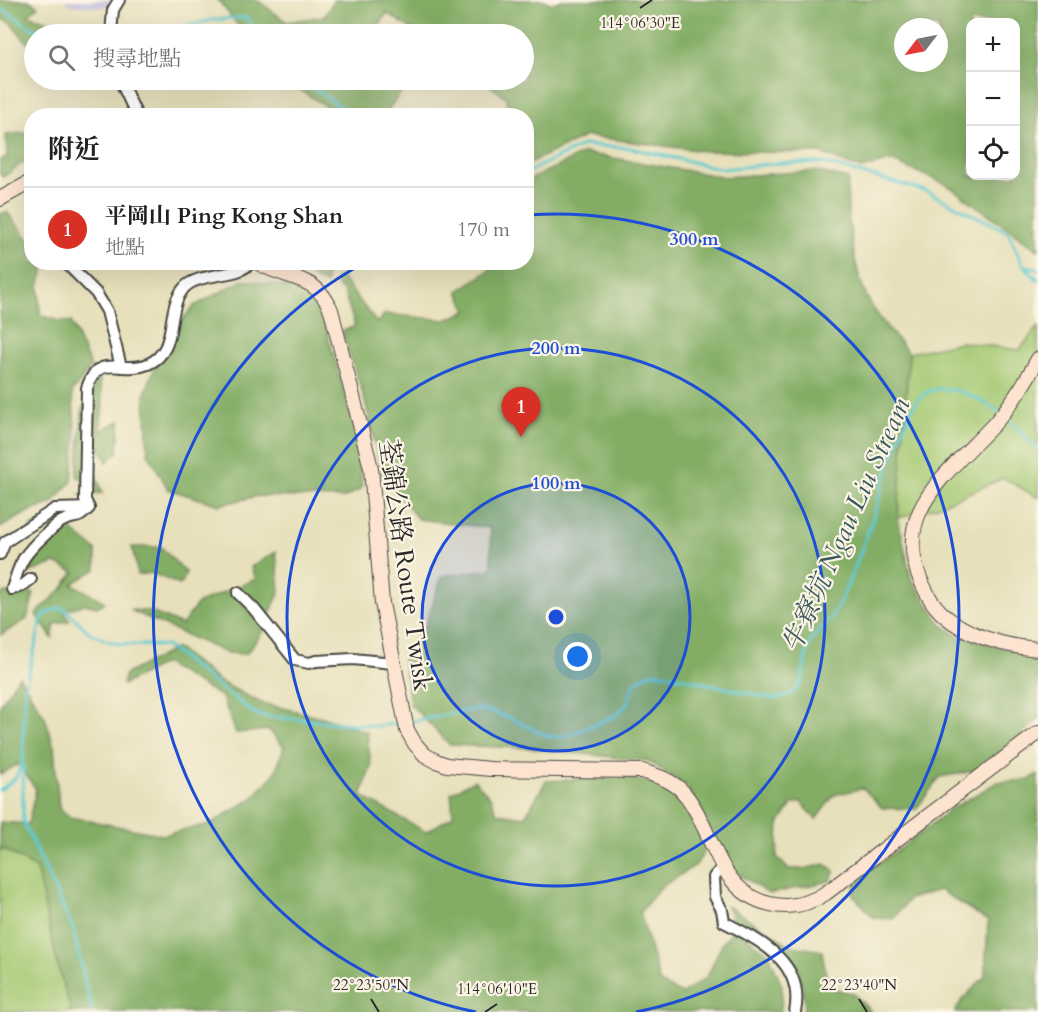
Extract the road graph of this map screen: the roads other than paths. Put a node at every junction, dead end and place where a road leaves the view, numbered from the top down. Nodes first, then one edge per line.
1 (119, 0) edge
2 (112, 24) edge
3 (125, 90) edge
4 (133, 108) edge
5 (24, 185) edge
6 (0, 198) edge
7 (73, 270) edge
8 (240, 270) edge
9 (273, 270) edge
10 (1038, 359) edge
11 (121, 366) junction
12 (89, 508) junction
13 (0, 554) edge
14 (31, 579) dead end
15 (238, 592) dead end
16 (1038, 649) edge
17 (393, 663) junction
18 (1038, 732) edge
19 (723, 867) junction
20 (795, 1012) edge

1 - 2 street
3 - 4 street
5 - 6 main road
7 - 11 street
8 - 11 street
9 - 17 main road, 荃錦公路 Route Twisk
10 - 16 main road
11 - 12 street
12 - 13 street
12 - 14 street
15 - 17 street
17 - 19 main road, 荃錦公路 Route Twisk
18 - 19 main road, 荃錦公路 Route Twisk
19 - 20 street

